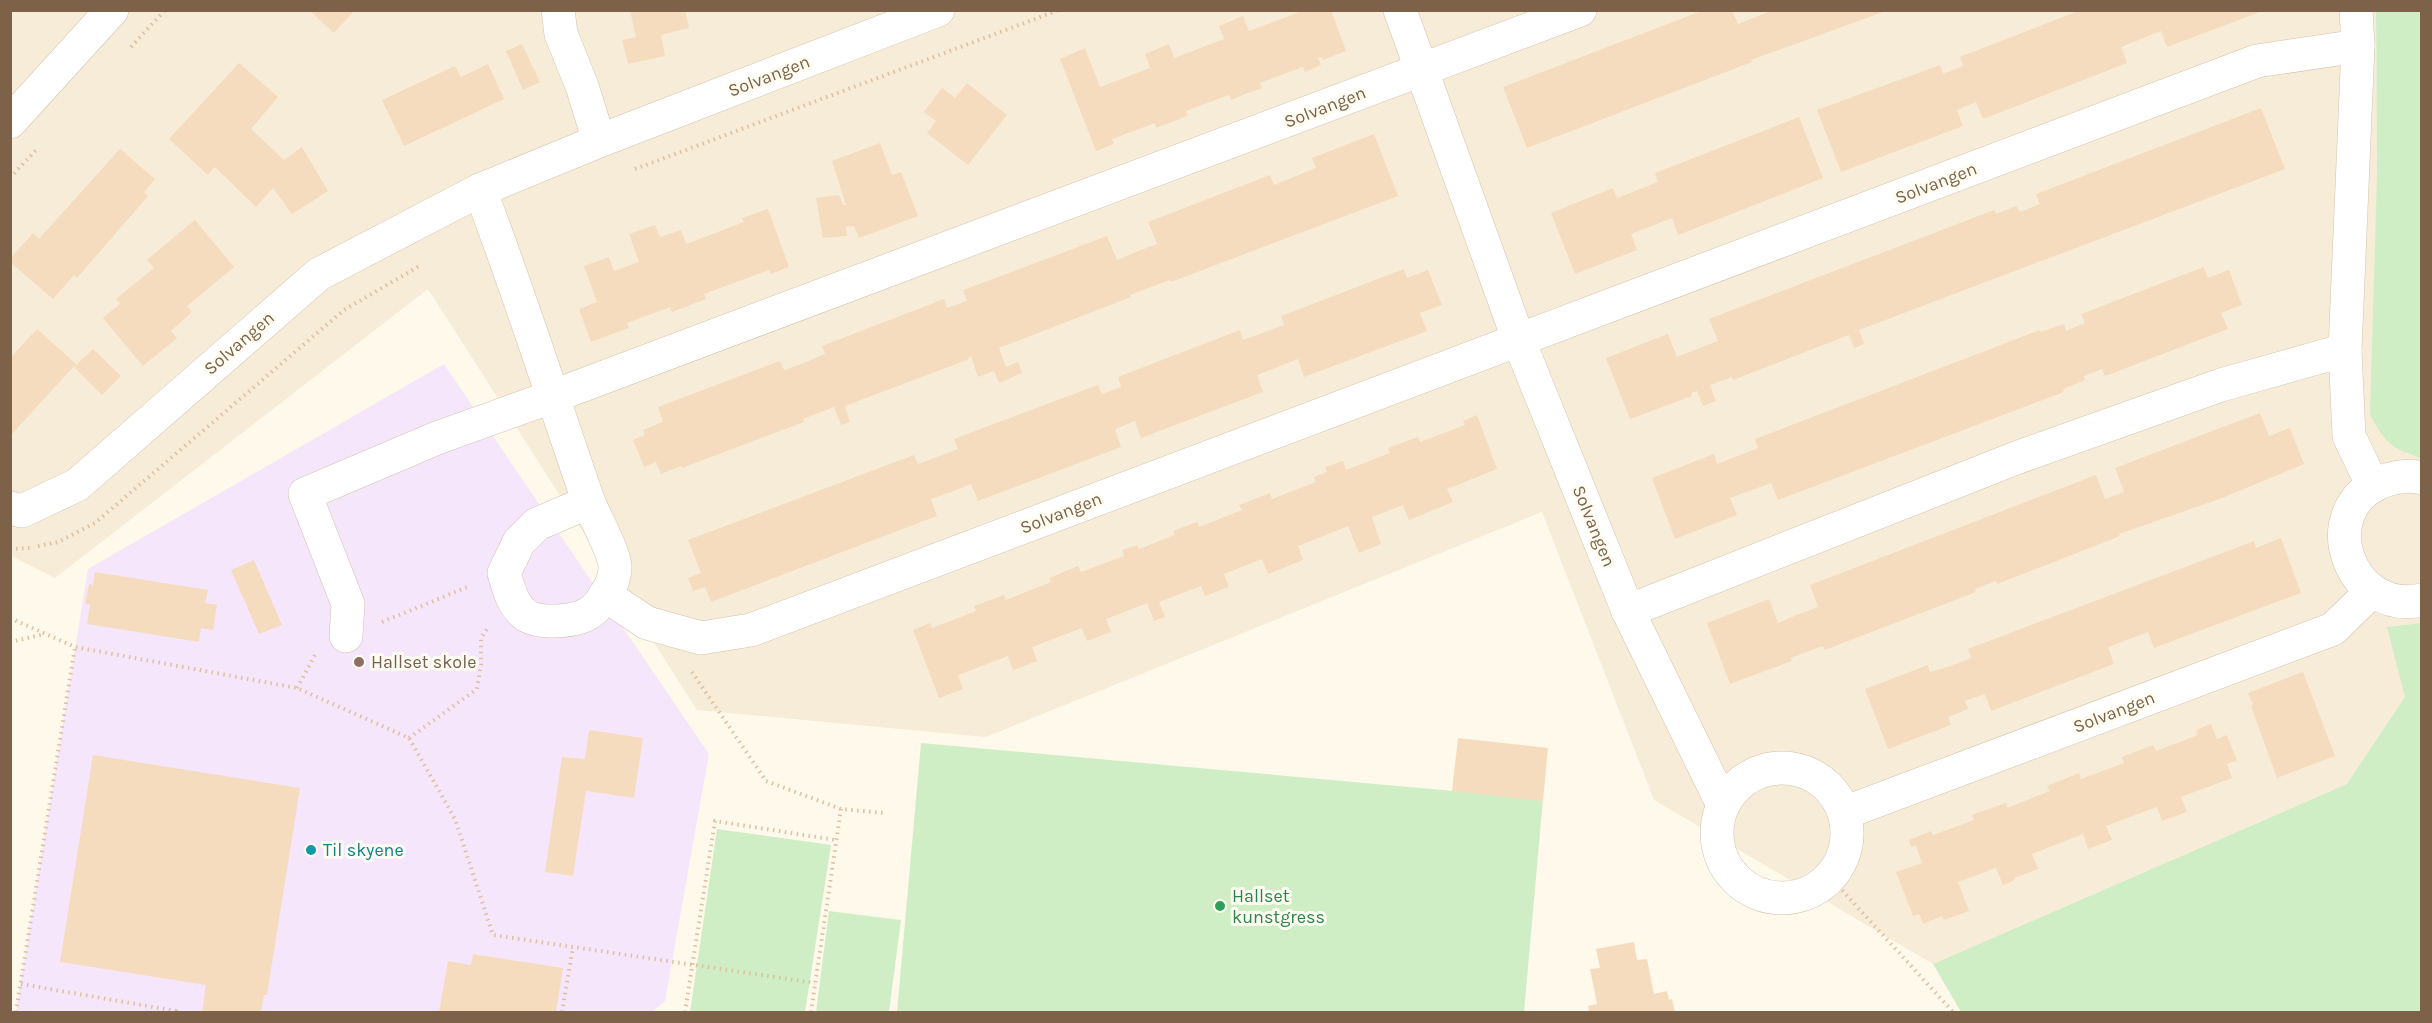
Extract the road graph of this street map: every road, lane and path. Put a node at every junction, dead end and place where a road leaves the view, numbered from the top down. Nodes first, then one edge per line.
1 (112, 10) edge
2 (938, 10) edge
3 (1400, 10) edge
4 (1580, 10) edge
5 (2356, 10) edge
6 (554, 18) edge
7 (2358, 46) junction
8 (1422, 71) junction
9 (10, 122) edge
10 (599, 141) junction
11 (480, 190) junction
12 (1519, 341) junction
13 (2345, 350) junction
14 (554, 396) junction
15 (2421, 478) edge
16 (2373, 486) junction
17 (589, 502) junction
18 (10, 508) edge
19 (507, 584) junction
20 (2372, 591) junction
21 (605, 595) junction
22 (2421, 600) edge
23 (1628, 611) junction
24 (10, 618) edge
25 (662, 627) junction
26 (46, 634) junction
27 (346, 636) junction
28 (10, 642) edge
29 (75, 647) junction
30 (297, 688) junction
31 (409, 738) junction
32 (1723, 805) junction
33 (841, 808) junction
34 (884, 813) dead end
35 (1844, 813) junction
36 (836, 840) junction
37 (1830, 877) junction
38 (573, 947) junction
39 (692, 964) junction
40 (815, 983) junction
41 (21, 984) junction
42 (16, 1012) edge
43 (176, 1012) edge
44 (562, 1012) edge
45 (685, 1012) edge
46 (811, 1012) edge
47 (1953, 1012) edge

1 - 9 street
2 - 10 street, Solvangen
3 - 8 street, Solvangen
4 - 8 street, Solvangen
5 - 7 street
6 - 10 street
7 - 12 street, Solvangen
7 - 13 street
8 - 12 street, Solvangen
8 - 14 street, Solvangen
10 - 11 street, Solvangen
11 - 14 street
11 - 18 street, Solvangen
12 - 23 street, Solvangen
12 - 25 street, Solvangen
13 - 16 street
13 - 23 street
14 - 17 street
14 - 27 street, Solvangen
15 - 16 street
16 - 20 street
17 - 19 street
17 - 21 street
19 - 21 street
19 - 27 path
19 - 31 path
20 - 22 street
20 - 35 street, Solvangen
21 - 25 street, Solvangen
23 - 32 street, Solvangen
24 - 26 path
25 - 33 path
26 - 28 path
26 - 29 path
27 - 30 path
29 - 30 path
29 - 41 path
30 - 31 path
31 - 38 path
32 - 35 street
32 - 37 street
33 - 34 path
33 - 36 path
35 - 37 street
36 - 39 path
36 - 40 path
37 - 47 path
38 - 39 path
38 - 44 path
39 - 40 path
39 - 45 path
40 - 46 path
41 - 42 path
41 - 43 path

